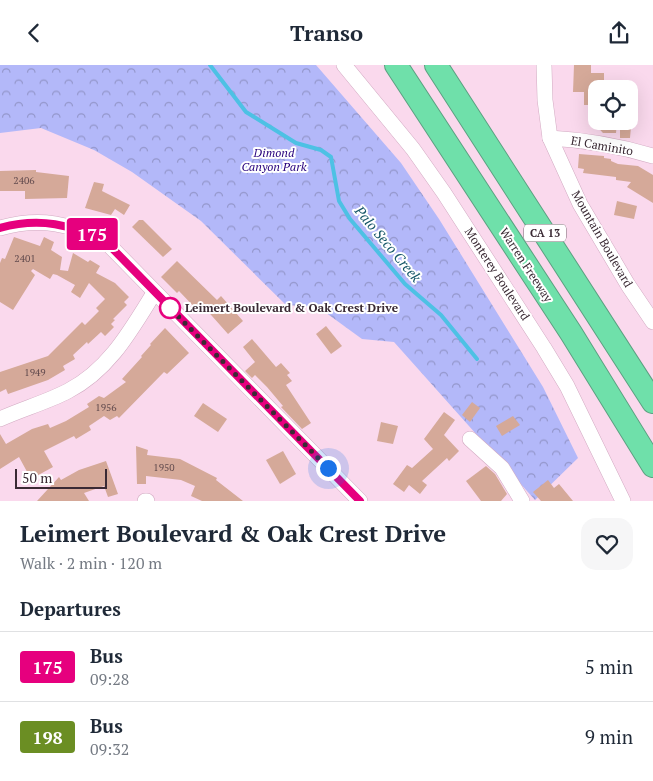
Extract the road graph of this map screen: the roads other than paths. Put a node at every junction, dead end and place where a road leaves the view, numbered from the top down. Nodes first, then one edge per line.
1 (344, 65) edge
2 (387, 65) edge
3 (396, 65) edge
4 (436, 65) edge
5 (544, 65) edge
6 (550, 138) junction
7 (653, 156) edge
8 (500, 225) junction
9 (0, 228) edge
10 (154, 293) junction
11 (653, 322) edge
12 (653, 402) edge
13 (0, 419) edge
14 (470, 439) dead end
15 (653, 466) edge
16 (360, 501) edge
17 (522, 501) edge
18 (623, 501) edge

1 - 18 street, Monterey Boulevard
2 - 8 highway
3 - 8 highway, Warren Freeway / CA 13
4 - 12 highway, CA 13
5 - 6 street, Mountain Boulevard
6 - 7 street, El Caminito
6 - 11 street, Mountain Boulevard
8 - 15 highway, Warren Freeway / CA 13
9 - 10 street
10 - 13 street
10 - 16 street
14 - 17 street

